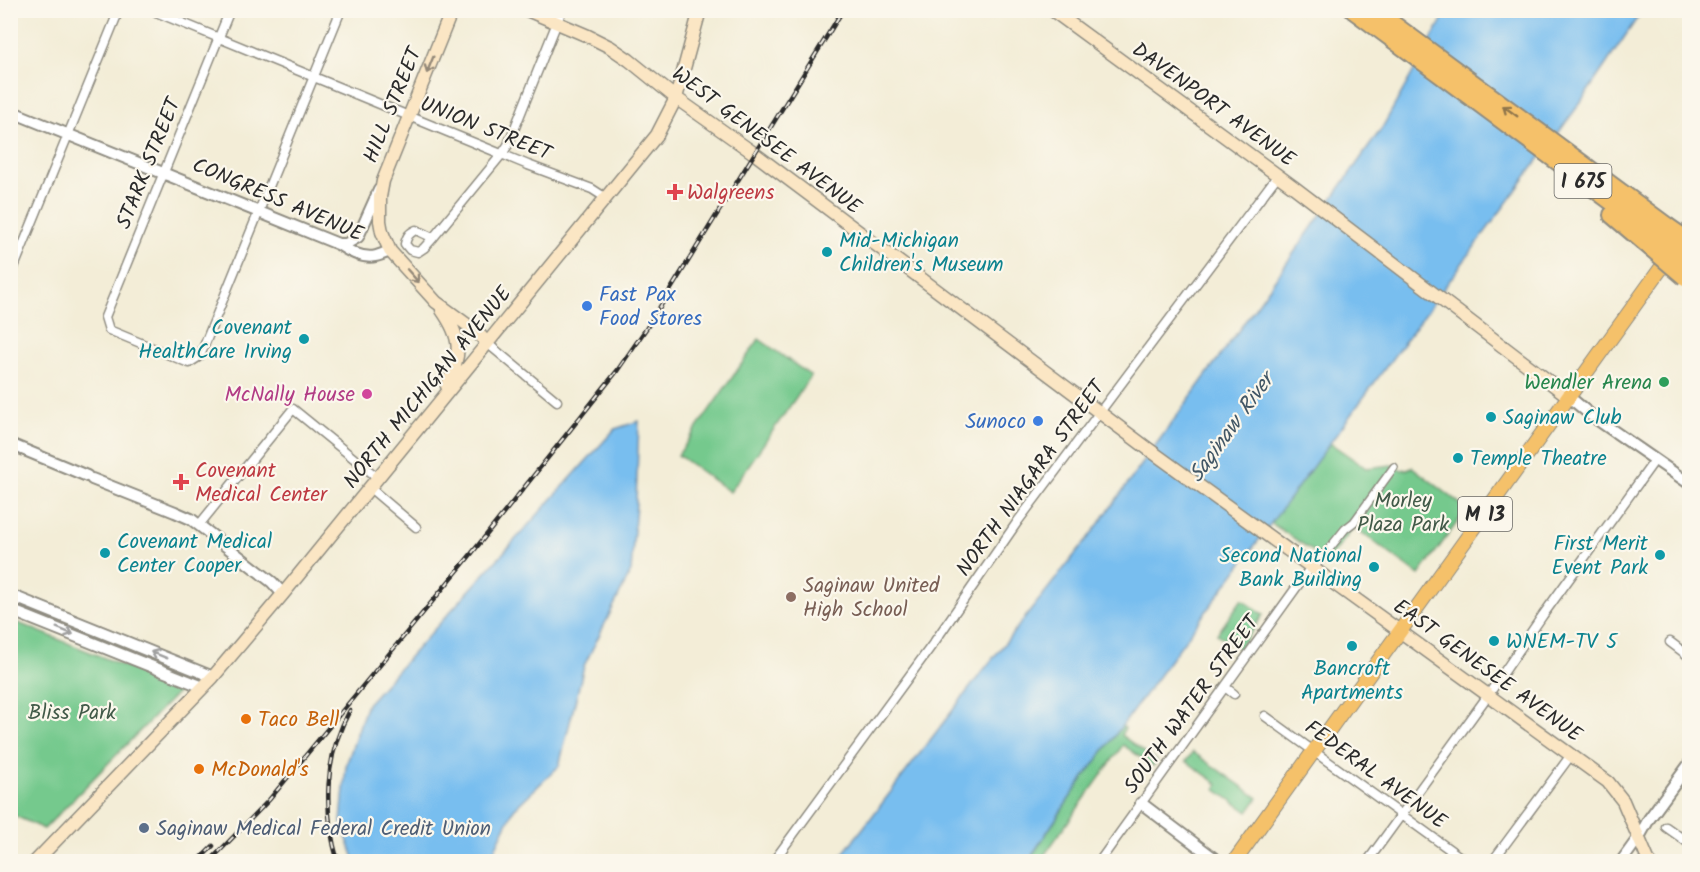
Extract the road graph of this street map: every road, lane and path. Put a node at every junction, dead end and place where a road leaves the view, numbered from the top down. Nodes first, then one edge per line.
1 (119, 10) edge
2 (151, 10) edge
3 (230, 10) edge
4 (341, 10) edge
5 (452, 10) edge
6 (527, 10) edge
7 (562, 10) edge
8 (700, 10) edge
9 (1052, 10) edge
10 (1353, 10) edge
11 (1374, 10) edge
12 (557, 23) junction
13 (219, 38) junction
14 (314, 76) junction
15 (676, 98) junction
16 (10, 111) edge
17 (409, 116) junction
18 (1505, 123) junction
19 (69, 134) junction
20 (502, 154) junction
21 (164, 173) junction
22 (1278, 175) junction
23 (382, 181) junction
24 (606, 198) junction
25 (259, 212) junction
26 (1689, 228) edge
27 (433, 238) dead end
28 (1689, 242) edge
29 (338, 244) junction
30 (390, 251) junction
31 (1689, 260) edge
32 (10, 277) edge
33 (1687, 279) edge
34 (436, 302) junction
35 (487, 344) junction
36 (1568, 396) junction
37 (441, 400) junction
38 (557, 401) dead end
39 (1100, 412) junction
40 (10, 444) edge
41 (1654, 460) junction
42 (1394, 467) dead end
43 (374, 483) junction
44 (1689, 484) edge
45 (199, 525) junction
46 (416, 527) dead end
47 (1271, 537) joint
48 (1312, 568) junction
49 (283, 594) junction
50 (10, 595) edge
51 (10, 610) edge
52 (1400, 630) junction
53 (1670, 642) dead end
54 (1689, 657) edge
55 (213, 677) junction
56 (203, 687) junction
57 (1225, 687) junction
58 (1234, 694) dead end
59 (1489, 694) junction
60 (1264, 716) dead end
61 (1313, 751) junction
62 (1571, 755) junction
63 (1689, 764) edge
64 (1141, 803) junction
65 (1401, 814) junction
66 (1666, 827) dead end
67 (1638, 837) junction
68 (1689, 844) edge
69 (35, 861) edge
70 (773, 861) edge
71 (1099, 861) edge
72 (1219, 861) edge
73 (1234, 861) edge
74 (1367, 861) edge
75 (1467, 861) edge
76 (1492, 861) edge
77 (1621, 861) edge
78 (1648, 861) edge

1 - 19 street
2 - 13 street, UNION STREET
3 - 13 street, STARK STREET
4 - 14 street
5 -> 17 main road, HILL STREET
6 - 12 main road, WEST GENESEE AVENUE
7 - 12 street
8 - 15 main road, NORTH MICHIGAN AVENUE
9 - 22 main road, DAVENPORT AVENUE
10 - 18 highway, I 675
28 -> 11 highway, I 675, bridge
12 - 15 main road, WEST GENESEE AVENUE
12 - 20 street
13 - 14 street, UNION STREET
13 - 21 street, STARK STREET
14 - 17 street, UNION STREET
14 - 25 street
15 - 24 main road, NORTH MICHIGAN AVENUE
15 - 39 main road, WEST GENESEE AVENUE
16 - 19 street, CONGRESS AVENUE
17 - 20 street, UNION STREET
17 - 23 main road, HILL STREET
18 - 31 highway, I 675, bridge
18 - 33 highway, bridge
19 - 21 street, CONGRESS AVENUE
19 - 32 street
20 - 24 street, UNION STREET
20 - 27 street
21 - 25 street, CONGRESS AVENUE
21 - 25 street, STARK STREET
22 - 36 main road, DAVENPORT AVENUE
22 - 39 street, NORTH NIAGARA STREET
23 - 29 street, HILL STREET
23 - 30 main road, HILL STREET
24 - 35 main road, NORTH MICHIGAN AVENUE
25 - 29 street, CONGRESS AVENUE
26 - 36 main road, M 13
29 - 30 street, CONGRESS AVENUE
30 -> 34 main road
34 - 35 main road
34 - 37 main road
35 - 37 main road, NORTH MICHIGAN AVENUE
35 - 38 street
36 - 41 street
36 - 52 main road, M 13
37 - 43 main road, NORTH MICHIGAN AVENUE
39 - 47 main road, WEST GENESEE AVENUE
39 - 70 street, NORTH NIAGARA STREET
40 - 45 street
41 - 44 street
41 - 59 street
42 - 48 street
43 - 45 street
43 - 46 street
43 - 49 main road, NORTH MICHIGAN AVENUE
45 - 49 street
47 - 48 main road, EAST GENESEE AVENUE
48 - 52 main road, EAST GENESEE AVENUE
48 - 57 street, SOUTH WATER STREET
49 - 55 main road, NORTH MICHIGAN AVENUE
55 -> 50 street
51 -> 56 street
52 - 59 main road, EAST GENESEE AVENUE
52 - 61 main road, M 13
53 - 54 street
55 - 56 main road, NORTH MICHIGAN AVENUE
56 - 69 main road, NORTH MICHIGAN AVENUE
57 - 58 street
57 - 64 street, SOUTH WATER STREET
59 - 62 main road, EAST GENESEE AVENUE
59 - 65 street
60 - 61 street, FEDERAL AVENUE
61 - 65 street, FEDERAL AVENUE
61 - 73 main road, M 13
62 - 67 main road, EAST GENESEE AVENUE
62 - 76 street
63 - 67 street
64 - 71 street, SOUTH WATER STREET
64 - 72 street
65 - 74 street
65 - 75 street, FEDERAL AVENUE
66 - 68 street
67 - 77 street
67 - 78 main road, EAST GENESEE AVENUE

